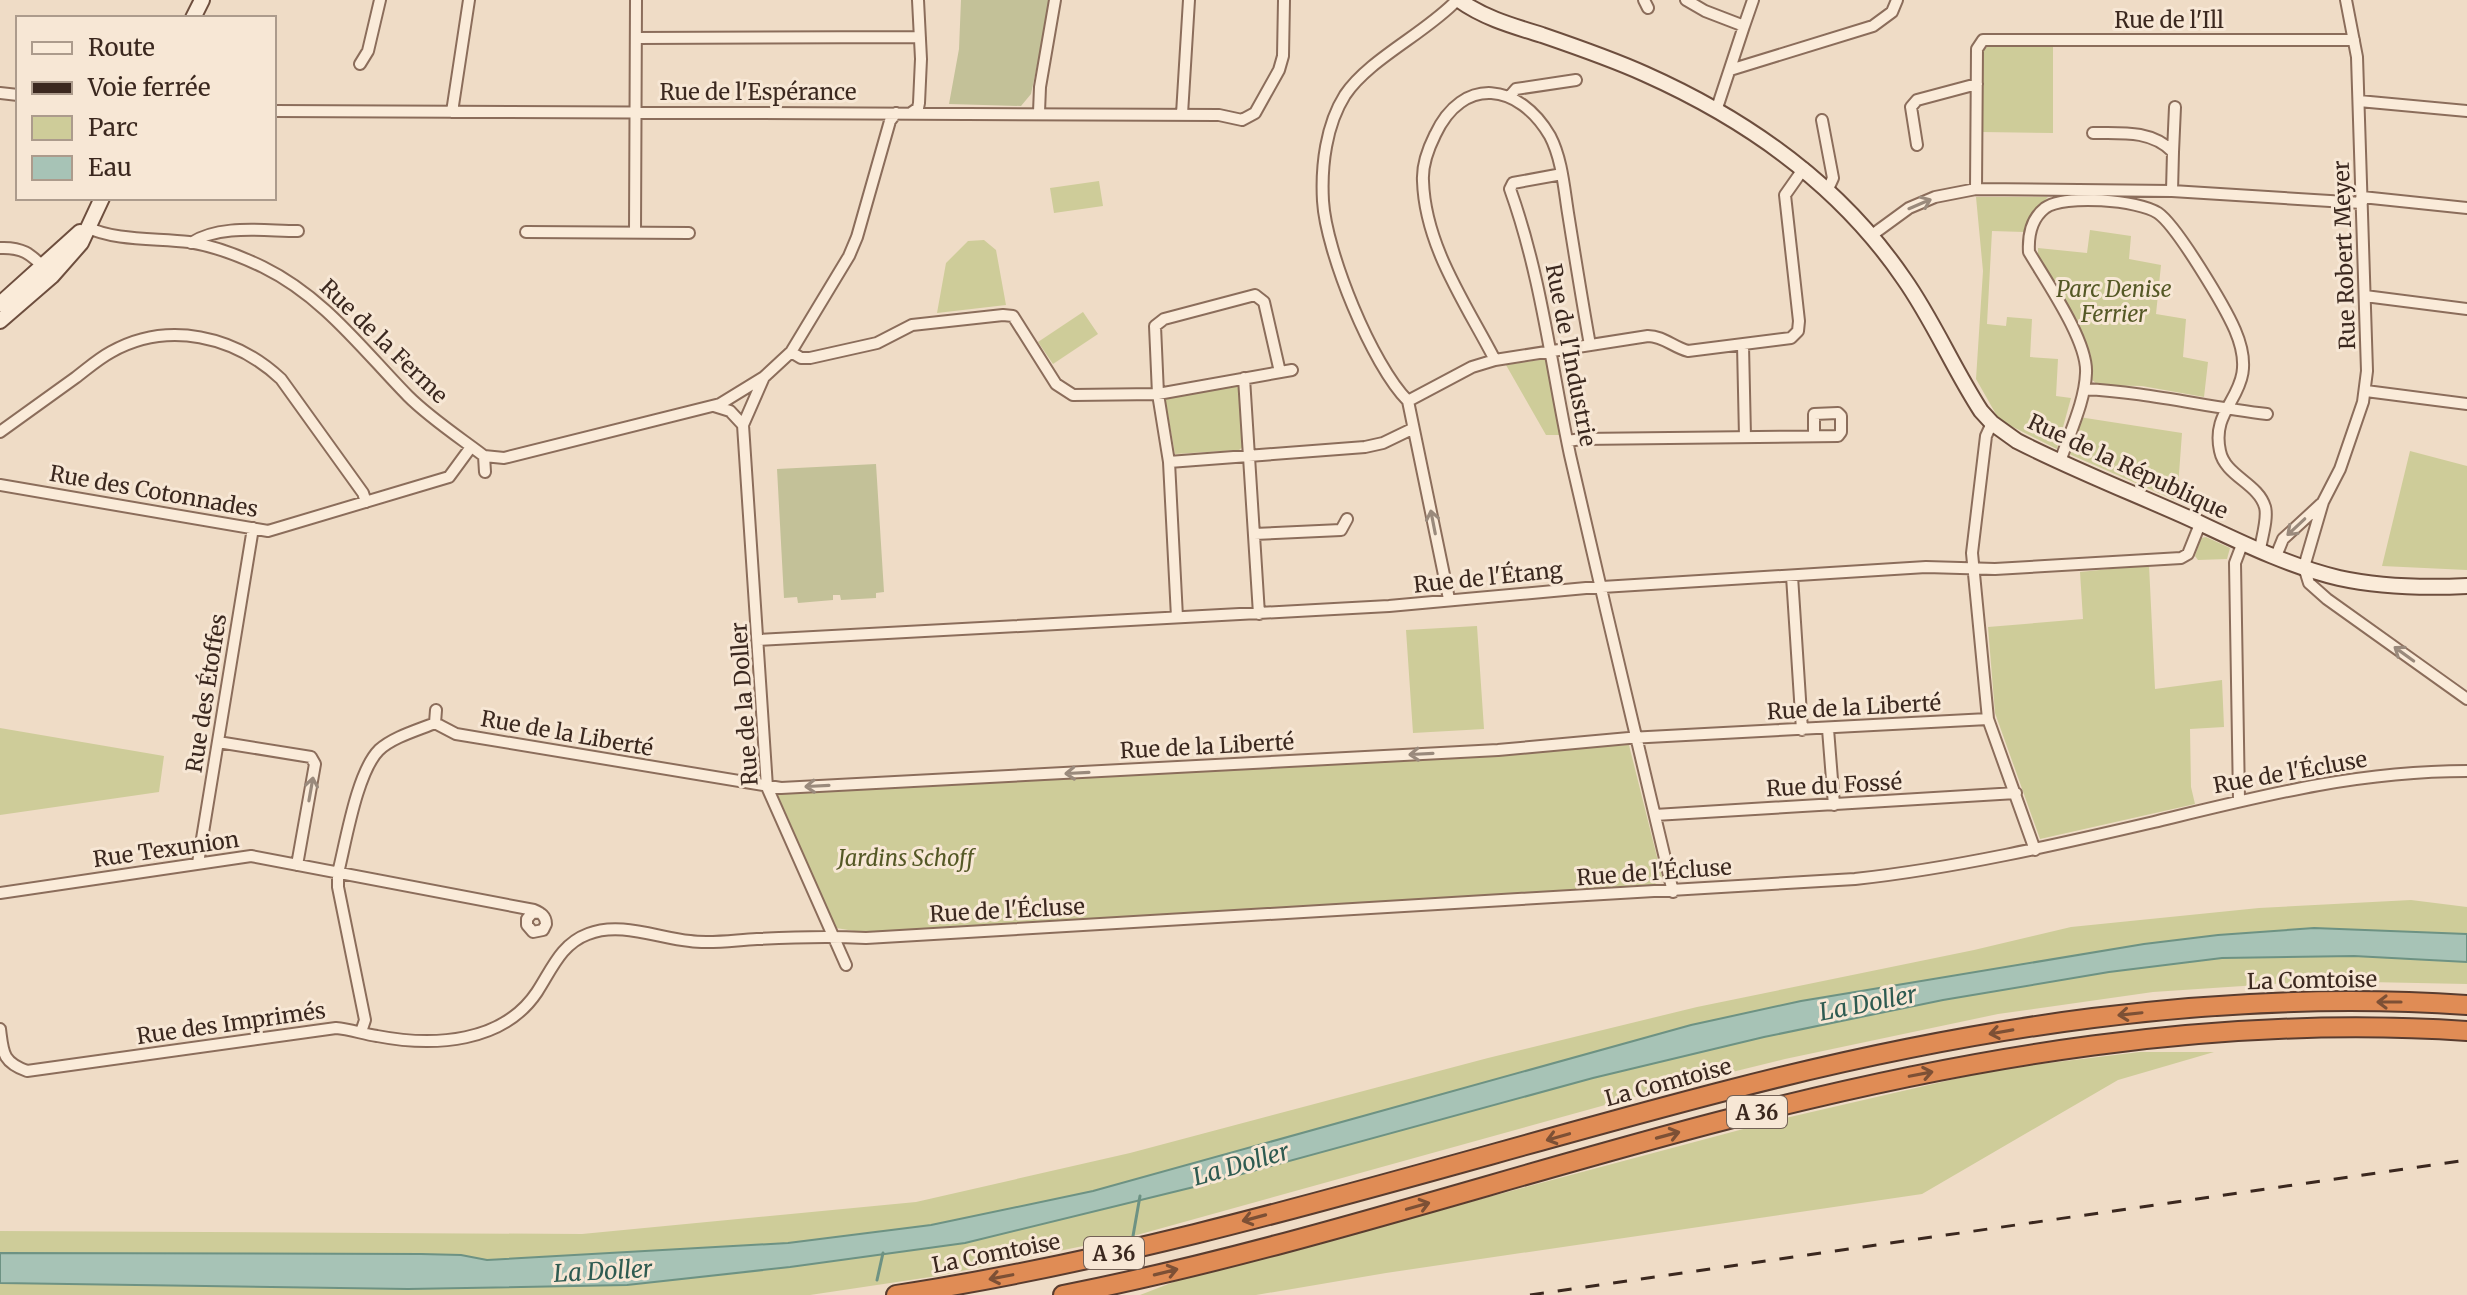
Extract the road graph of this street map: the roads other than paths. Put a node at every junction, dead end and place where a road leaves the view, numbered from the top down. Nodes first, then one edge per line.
1 (380, 0) edge
2 (469, 0) edge
3 (636, 0) edge
4 (918, 0) edge
5 (1055, 0) edge
6 (1189, 0) edge
7 (1284, 0) edge
8 (1458, 0) edge
9 (1686, 0) edge
10 (1753, 0) edge
11 (1897, 0) edge
12 (2346, 0) edge
13 (1744, 26) junction
14 (920, 37) junction
15 (636, 38) junction
16 (2354, 40) junction
17 (360, 64) dead end
18 (1730, 70) junction
19 (1576, 80) dead end
20 (1977, 84) junction
21 (1510, 96) junction
22 (2359, 101) junction
23 (2175, 107) dead end
24 (276, 111) edge
25 (636, 111) junction
26 (1716, 111) junction
27 (2467, 111) edge
28 (452, 112) junction
29 (1039, 112) junction
30 (896, 113) junction
31 (911, 113) junction
32 (1182, 114) junction
33 (1822, 120) dead end
34 (2093, 133) dead end
35 (1917, 145) dead end
36 (2173, 152) junction
37 (1804, 168) junction
38 (1562, 174) junction
39 (1828, 189) junction
40 (1976, 189) junction
41 (2172, 191) junction
42 (101, 200) edge
43 (2362, 200) junction
44 (2467, 208) edge
45 (87, 227) junction
46 (298, 231) dead end
47 (526, 232) dead end
48 (635, 232) junction
49 (689, 233) dead end
50 (1872, 235) junction
51 (191, 243) junction
52 (0, 248) edge
53 (48, 271) junction
54 (2365, 296) junction
55 (0, 304) edge
56 (2467, 309) edge
57 (0, 321) edge
58 (1590, 345) junction
59 (1743, 345) junction
60 (1551, 351) junction
61 (791, 352) junction
62 (1495, 360) junction
63 (1292, 370) dead end
64 (1280, 372) junction
65 (764, 377) junction
66 (1244, 378) junction
67 (2084, 389) junction
68 (2366, 391) junction
69 (1158, 394) junction
70 (1408, 401) junction
71 (2467, 404) edge
72 (712, 406) junction
73 (2227, 409) junction
74 (2267, 414) dead end
75 (1992, 423) junction
76 (743, 425) junction
77 (1412, 429) junction
78 (0, 432) edge
79 (1814, 436) dead end
80 (1745, 437) junction
81 (1568, 441) junction
82 (471, 447) junction
83 (1251, 455) junction
84 (484, 456) junction
85 (1169, 462) junction
86 (2060, 462) junction
87 (485, 472) dead end
88 (0, 485) edge
89 (366, 502) junction
90 (2323, 502) junction
91 (1347, 519) dead end
92 (2200, 524) junction
93 (253, 528) junction
94 (1254, 534) junction
95 (2250, 545) junction
96 (2276, 556) junction
97 (2304, 567) junction
98 (1974, 569) junction
99 (1792, 576) junction
100 (2467, 586) edge
101 (1600, 587) junction
102 (1449, 599) junction
103 (1259, 614) junction
104 (1177, 617) junction
105 (759, 640) junction
106 (2467, 699) edge
107 (436, 710) dead end
108 (1988, 719) junction
109 (435, 723) junction
110 (1828, 729) junction
111 (1802, 730) junction
112 (1636, 738) junction
113 (218, 742) junction
114 (2467, 771) edge
115 (767, 787) junction
116 (2016, 793) junction
117 (2239, 800) junction
118 (1834, 805) junction
119 (1655, 815) junction
120 (2035, 850) junction
121 (198, 863) junction
122 (297, 865) junction
123 (338, 873) junction
124 (1673, 892) junction
125 (0, 893) edge
126 (540, 913) dead end
127 (833, 937) junction
128 (846, 965) dead end
129 (2467, 1005) edge
130 (0, 1029) edge
131 (2467, 1031) edge
132 (361, 1032) junction
133 (896, 1295) edge
134 (1063, 1295) edge

1 - 17 street
2 - 28 street
3 - 15 street
4 - 14 street
5 - 29 street
6 - 32 street
7 - 32 street, Rue de l'Espérance
8 - 26 main road, Rue de la République
8 - 70 street
9 - 13 street
10 - 13 street
11 - 18 street
12 - 16 street, Rue Robert Meyer
13 - 18 street
14 - 15 street
14 - 31 street
15 - 25 street
16 - 20 street, Rue de l'Ill
16 - 22 street, Rue Robert Meyer
18 - 26 street
19 - 21 street
20 - 35 street
20 - 40 street
21 - 38 street
21 - 62 street
22 - 27 street
22 - 43 street, Rue Robert Meyer
23 - 36 street
24 - 28 street, Rue de l'Espérance
25 - 28 street, Rue de l'Espérance
25 - 30 street, Rue de l'Espérance
25 - 48 street
26 - 37 main road, Rue de la République
29 - 31 street, Rue de l'Espérance
29 - 32 street, Rue de l'Espérance
30 - 31 street, Rue de l'Espérance
30 - 61 street
33 - 39 street
34 - 36 street
36 - 41 street
37 - 39 main road, Rue de la République
37 - 59 street
38 - 58 street
38 - 60 street, Rue de l'Industrie
39 - 50 main road, Rue de la République
40 - 41 street
50 -> 40 street
41 - 43 street
42 - 45 main road
43 - 44 street
43 - 54 street, Rue Robert Meyer
45 - 51 street
45 - 53 main road
46 - 51 street
47 - 48 street
48 - 49 street
50 - 75 main road, Rue de la République
51 - 82 street, Rue de la Ferme
52 - 53 street
53 - 55 main road
53 - 57 main road
54 - 56 street
54 - 68 street, Rue Robert Meyer
58 - 59 street
58 - 60 street
59 - 80 street
60 - 62 street
60 - 81 street, Rue de l'Industrie
61 - 65 street
61 - 69 street
62 - 70 street
63 - 64 street
64 - 66 street
64 - 69 street
65 - 72 street
65 - 76 street
66 - 69 street
66 - 83 street
67 - 73 street
67 - 73 street
67 - 86 street
68 - 71 street
68 - 90 street, Rue Robert Meyer
69 - 85 street
70 - 77 street
72 - 76 street
72 - 84 street
73 - 74 street
73 - 95 street
75 - 86 main road, Rue de la République
75 - 98 street
76 - 105 street, Rue de la Doller
77 - 83 street
102 -> 77 street
78 - 89 street
79 - 80 street
80 - 81 street
81 - 101 street, Rue de l'Industrie
82 - 84 street, Rue de la Ferme
82 - 89 street, Rue des Cotonnades
83 - 85 street
83 - 94 street
84 - 87 street
85 - 104 street
86 - 92 main road, Rue de la République
88 - 93 street, Rue des Cotonnades
89 - 93 street, Rue des Cotonnades
90 -> 96 street, Rue Robert Meyer
90 - 97 street, Rue Robert Meyer
91 - 94 street
92 - 95 main road, Rue de la République
92 - 98 street, Rue de l'Étang
93 - 113 street, Rue des Étoffes
94 - 103 street
95 - 96 main road, Rue de la République
95 - 117 street
96 - 97 main road, Rue de la République
97 - 100 main road, Rue de la République
106 -> 97 street
98 - 99 street, Rue de l'Étang
98 - 108 street
99 - 101 street, Rue de l'Étang
99 - 111 street
101 - 102 street, Rue de l'Étang
101 - 112 street, Rue de l'Industrie
102 - 103 street, Rue de l'Étang
103 - 104 street, Rue de l'Étang
104 - 105 street, Rue de l'Étang
105 - 115 street, Rue de la Doller
107 - 109 street
108 - 110 street, Rue de la Liberté
108 - 116 street
109 - 115 street, Rue de la Liberté
109 - 123 street
110 - 111 street, Rue de la Liberté
110 - 118 street
111 - 112 street, Rue de la Liberté
112 -> 115 street, Rue de la Liberté
112 - 119 street, Rue de l'Industrie
113 - 121 street, Rue des Étoffes
122 -> 113 street
114 - 117 street, Rue de l'Écluse
115 - 127 street, Rue de la Doller
116 - 118 street, Rue du Fossé
116 - 120 street
117 - 120 street, Rue de l'Écluse
118 - 119 street, Rue du Fossé
119 - 124 street, Rue de l'Industrie
120 - 124 street, Rue de l'Écluse
121 - 122 street, Rue Texunion
121 - 125 street, Rue Texunion
122 - 123 street, Rue Texunion
123 - 126 street, Rue Texunion
123 - 132 street
124 - 127 street, Rue de l'Écluse
127 - 128 street, Rue de la Doller
127 - 132 street, Rue des Imprimés
129 -> 133 highway, La Comtoise / A 36
130 - 132 street, Rue des Imprimés
134 -> 131 highway, A 36

